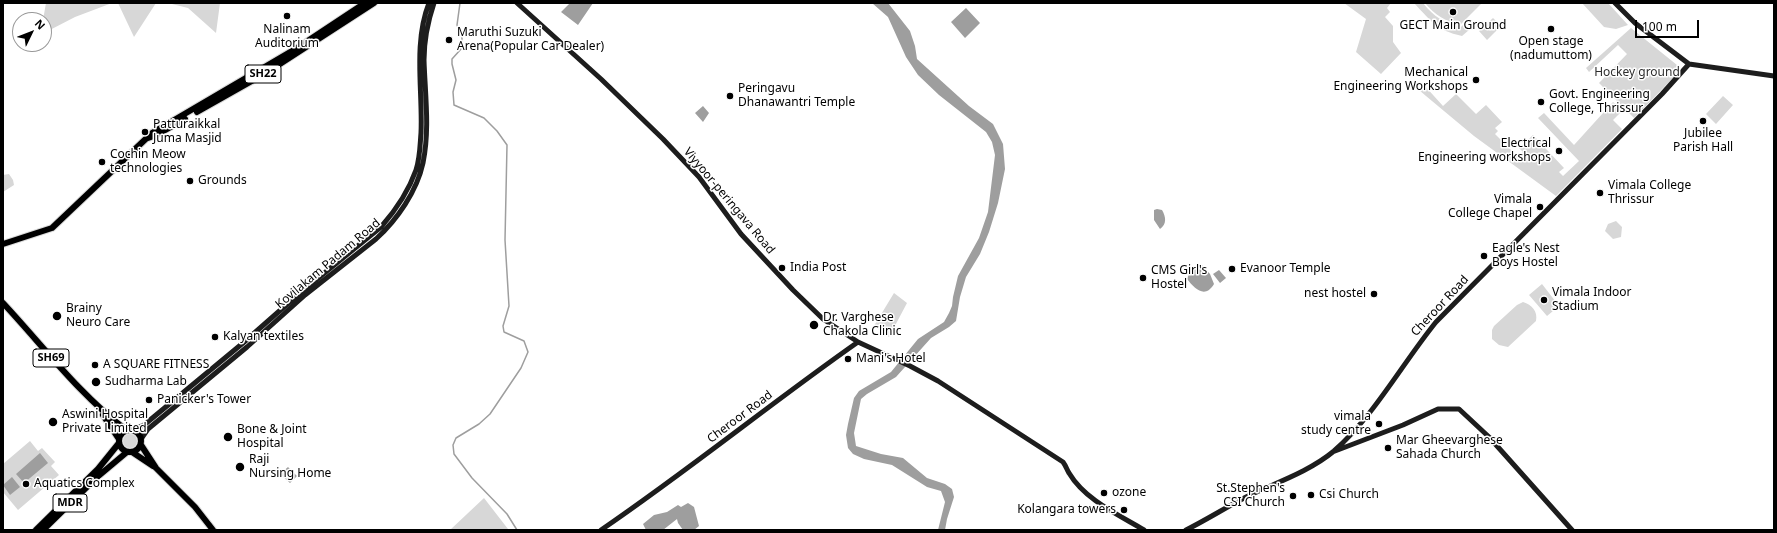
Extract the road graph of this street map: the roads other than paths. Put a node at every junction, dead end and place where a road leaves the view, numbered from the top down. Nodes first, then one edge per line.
1 (365, 3) edge
2 (374, 3) edge
3 (429, 3) edge
4 (434, 3) edge
5 (517, 3) edge
6 (1615, 3) edge
7 (1689, 64) junction
8 (1774, 76) edge
9 (148, 138) junction
10 (3, 244) edge
11 (3, 303) edge
12 (858, 342) junction
13 (100, 410) junction
14 (129, 430) junction
15 (119, 441) junction
16 (141, 442) junction
17 (130, 452) junction
18 (1332, 452) junction
19 (156, 468) junction
20 (91, 480) junction
21 (58, 511) junction
22 (36, 530) edge
23 (43, 530) edge
24 (213, 530) edge
25 (601, 530) edge
26 (1144, 530) edge
27 (1186, 530) edge
28 (1572, 530) edge

1 - 9 main road, SH22
2 - 9 main road, SH22
3 - 14 main road, Kovilakam Padam Road
4 - 16 main road, Kovilakam Padam Road
5 - 12 main road, Viyyoor-peringava Road
6 - 7 main road
7 - 8 main road
7 - 18 main road, Cheroor Road
9 - 10 main road, SH22
11 - 13 main road, SH69
12 - 25 main road, Cheroor Road
12 - 26 main road
13 - 14 main road, SH69
13 - 15 main road, SH69
14 - 15 main road
14 - 16 main road, SH69
15 - 17 main road, SH69
15 - 20 main road, MDR
16 - 17 main road
16 - 19 main road, SH69
17 - 19 main road, SH69
17 - 20 main road, MDR
18 - 27 main road, Cheroor Road
18 - 28 main road
19 - 24 main road, SH69
20 - 21 main road, MDR
21 - 22 main road, MDR
21 - 23 main road, MDR

